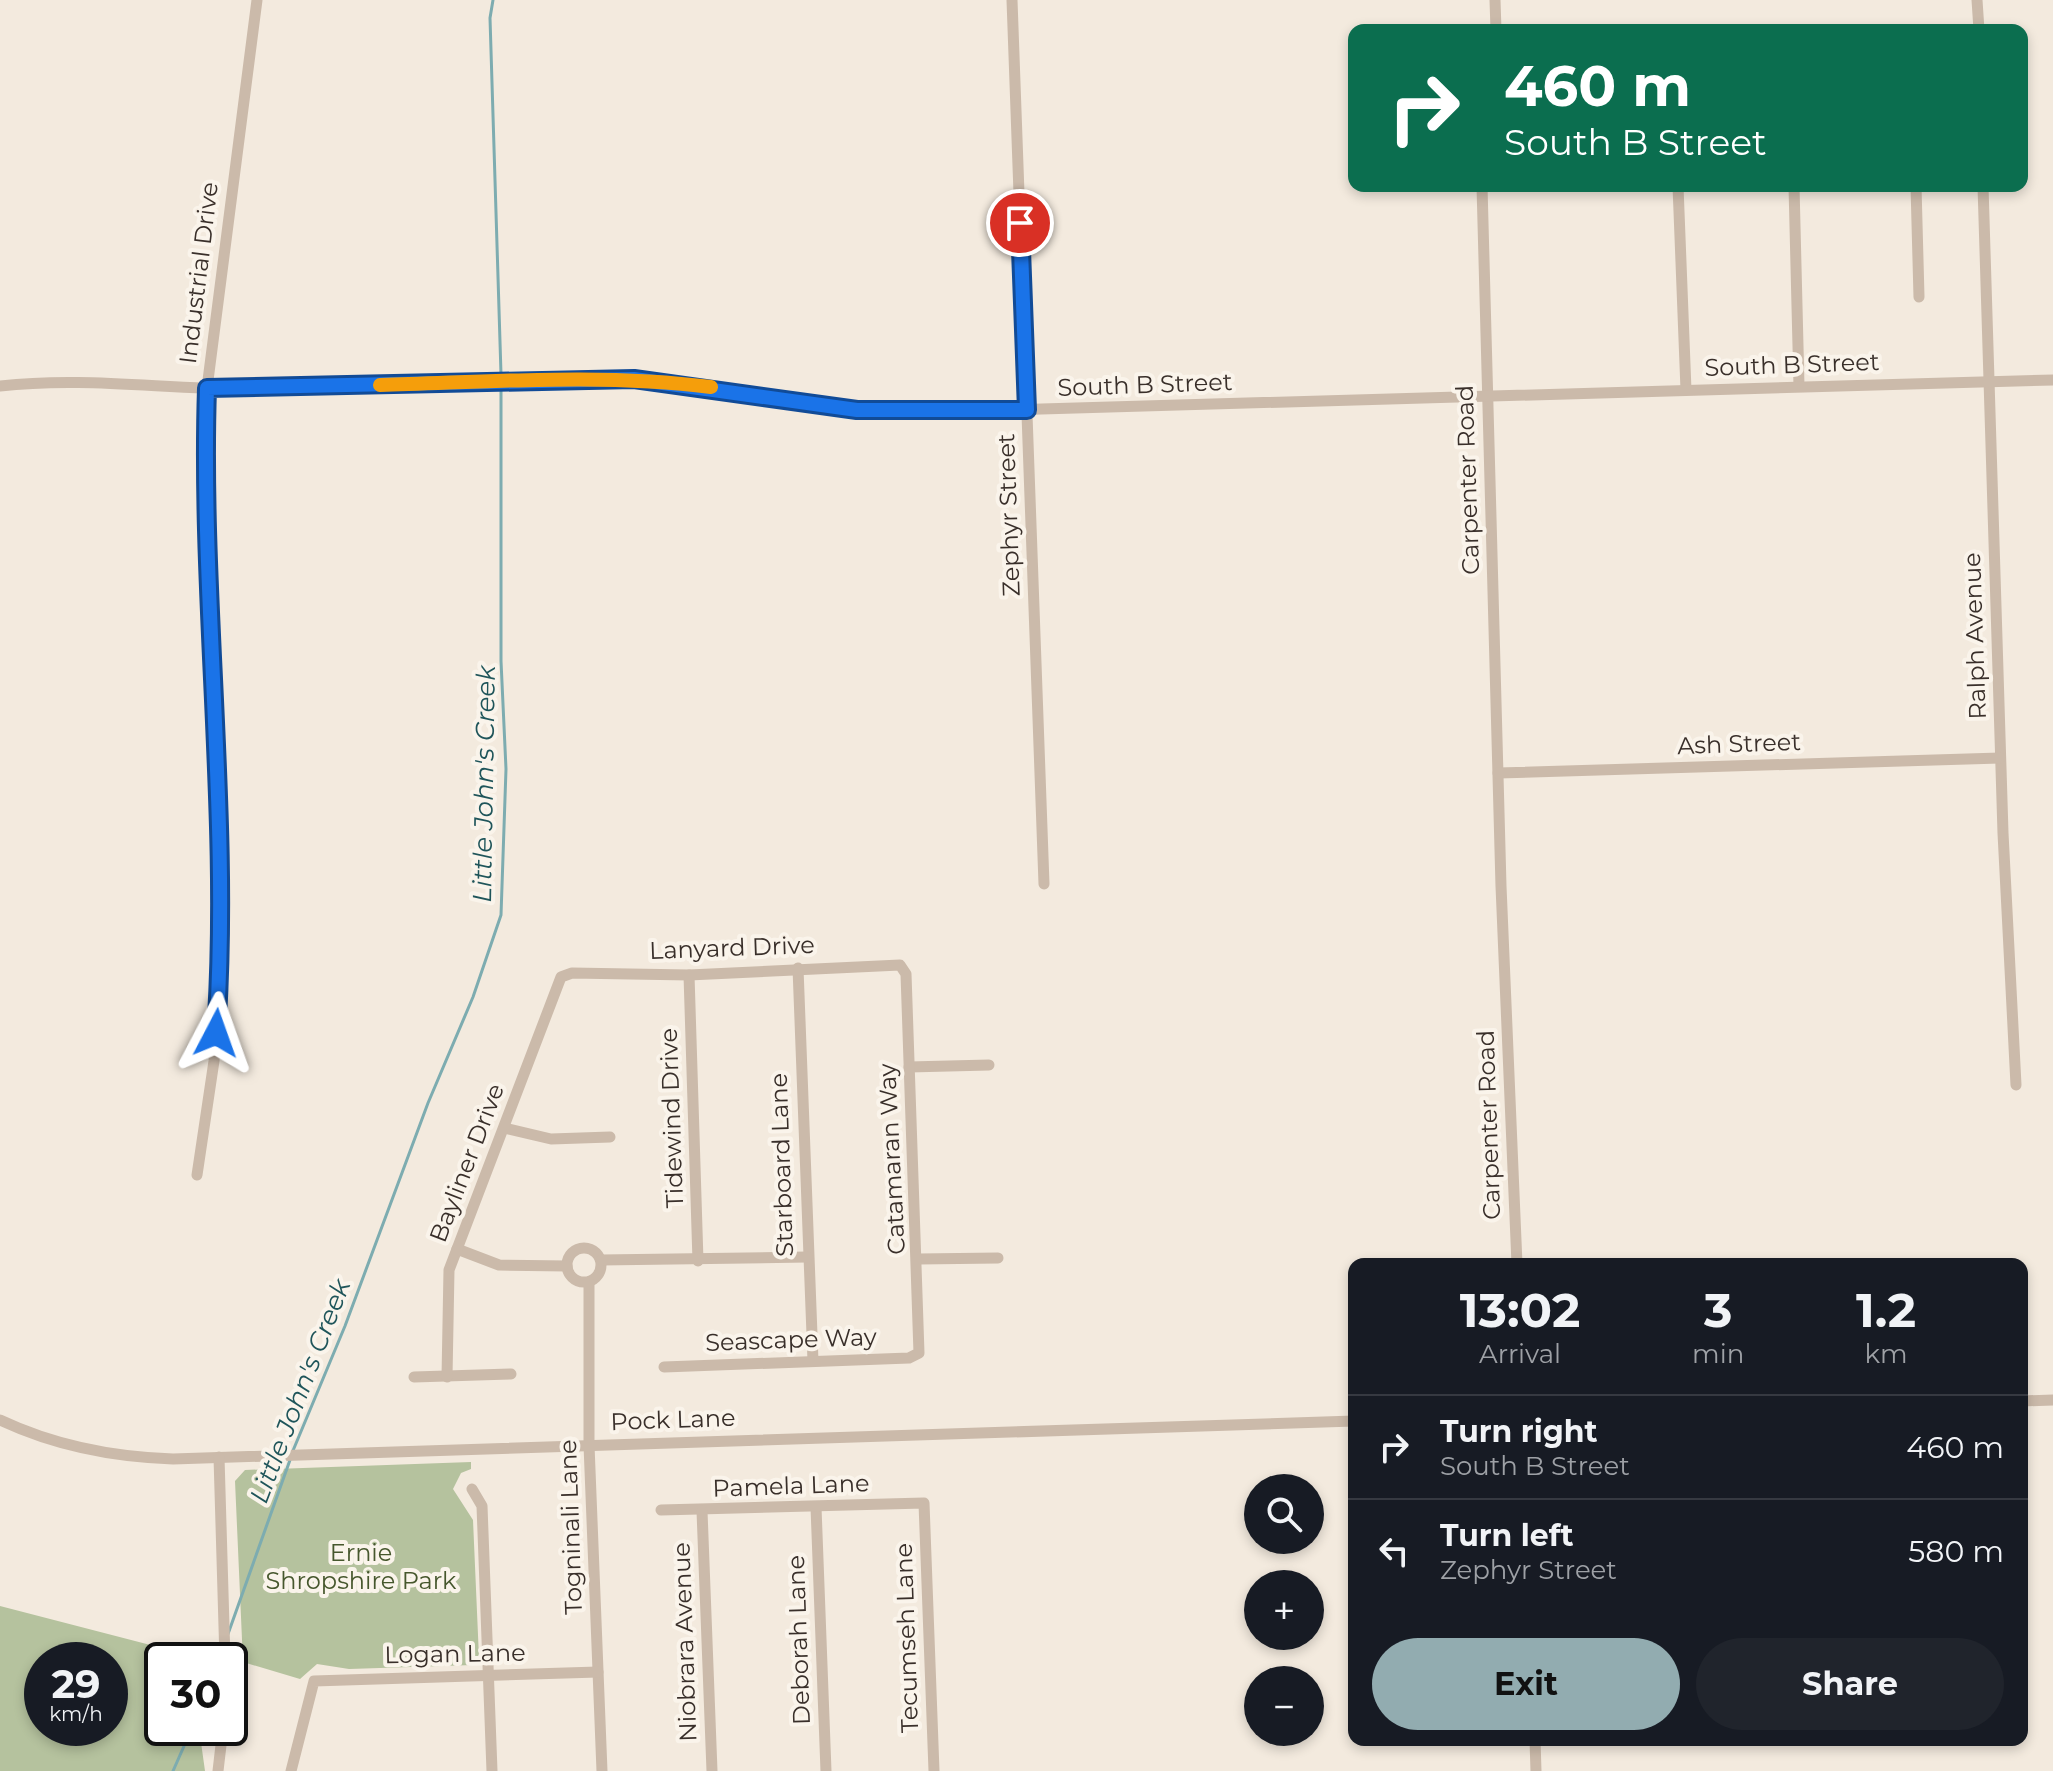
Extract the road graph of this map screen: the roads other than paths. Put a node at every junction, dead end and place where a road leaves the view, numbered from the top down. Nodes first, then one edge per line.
1 (257, 0) edge
2 (1012, 0) edge
3 (1495, 0) edge
4 (1977, 0) edge
5 (1496, 24) edge
6 (1979, 24) edge
7 (1482, 192) edge
8 (1678, 192) edge
9 (1794, 192) edge
10 (1916, 192) edge
11 (1983, 192) edge
12 (1919, 297) dead end
13 (2053, 380) edge
14 (1990, 381) junction
15 (0, 386) edge
16 (1799, 386) junction
17 (207, 388) junction
18 (1686, 390) junction
19 (1488, 397) junction
20 (1027, 410) junction
21 (2000, 758) junction
22 (1498, 773) junction
23 (1044, 884) dead end
24 (900, 965) joint
25 (798, 968) junction
26 (566, 974) joint
27 (689, 975) junction
28 (989, 1065) dead end
29 (909, 1067) junction
30 (2016, 1085) dead end
31 (504, 1128) junction
32 (610, 1137) dead end
33 (197, 1175) dead end
34 (457, 1249) junction
35 (807, 1257) junction
36 (998, 1258) dead end
37 (1517, 1258) edge
38 (919, 1259) junction
39 (601, 1260) junction
40 (698, 1261) junction
41 (567, 1266) junction
42 (589, 1282) junction
43 (919, 1353) joint
44 (813, 1361) junction
45 (664, 1367) dead end
46 (511, 1374) dead end
47 (414, 1377) dead end
48 (447, 1377) junction
49 (2053, 1400) edge
50 (2028, 1401) edge
51 (0, 1420) edge
52 (1348, 1421) edge
53 (589, 1445) junction
54 (219, 1457) junction
55 (472, 1489) dead end
56 (924, 1503) joint
57 (816, 1507) junction
58 (661, 1510) dead end
59 (702, 1511) junction
60 (225, 1642) edge
61 (598, 1672) junction
62 (488, 1676) junction
63 (221, 1746) edge
64 (1535, 1746) edge
65 (218, 1771) edge
66 (291, 1771) edge
67 (492, 1771) edge
68 (602, 1771) edge
69 (712, 1771) edge
70 (826, 1771) edge
71 (934, 1771) edge
72 (1536, 1771) edge

1 - 17 street, Industrial Drive
2 - 20 street, Zephyr Street
3 - 5 street
4 - 6 street
7 - 19 street, Carpenter Road
8 - 18 street
9 - 16 street
10 - 12 street
11 - 14 street, Ralph Avenue
13 - 14 street, South B Street
14 - 16 street, South B Street
14 - 21 street, Ralph Avenue
15 - 17 street, South B Street
16 - 18 street, South B Street
17 - 20 street, South B Street
17 - 33 street, Industrial Drive
18 - 19 street, South B Street
19 - 20 street, South B Street
19 - 22 street, Carpenter Road
20 - 23 street, Zephyr Street
21 - 22 street, Ash Street
21 - 30 street, Ralph Avenue
22 - 37 street, Carpenter Road
24 - 25 street, Lanyard Drive
24 - 29 street, Catamaran Way
25 - 27 street, Lanyard Drive
25 - 35 street, Starboard Lane
26 - 27 street, Lanyard Drive
26 - 31 street, Bayliner Drive
27 - 40 street, Tidewind Drive
28 - 29 street
29 - 38 street, Catamaran Way
31 - 32 street
31 - 34 street, Bayliner Drive
34 - 41 street
34 - 48 street, Bayliner Drive
35 - 40 street
35 - 44 street, Starboard Lane
36 - 38 street
38 - 43 street, Catamaran Way
39 - 40 street
39 - 41 street
39 - 42 street
41 - 42 street
42 - 53 street, Togninali Lane
43 - 44 street, Seascape Way
44 - 45 street, Seascape Way
46 - 48 street
47 - 48 street
49 - 50 street
51 - 54 street, Pock Lane
52 - 53 street, Pock Lane
53 - 54 street, Pock Lane
53 - 61 street, Togninali Lane
54 - 60 street
55 - 62 street
56 - 57 street, Pamela Lane
56 - 71 street, Tecumseh Lane
57 - 59 street, Pamela Lane
57 - 70 street, Deborah Lane
58 - 59 street, Pamela Lane
59 - 69 street, Niobrara Avenue
61 - 62 street, Logan Lane
61 - 68 street, Togninali Lane
62 - 66 street, Logan Lane
62 - 67 street
63 - 65 street
64 - 72 street

